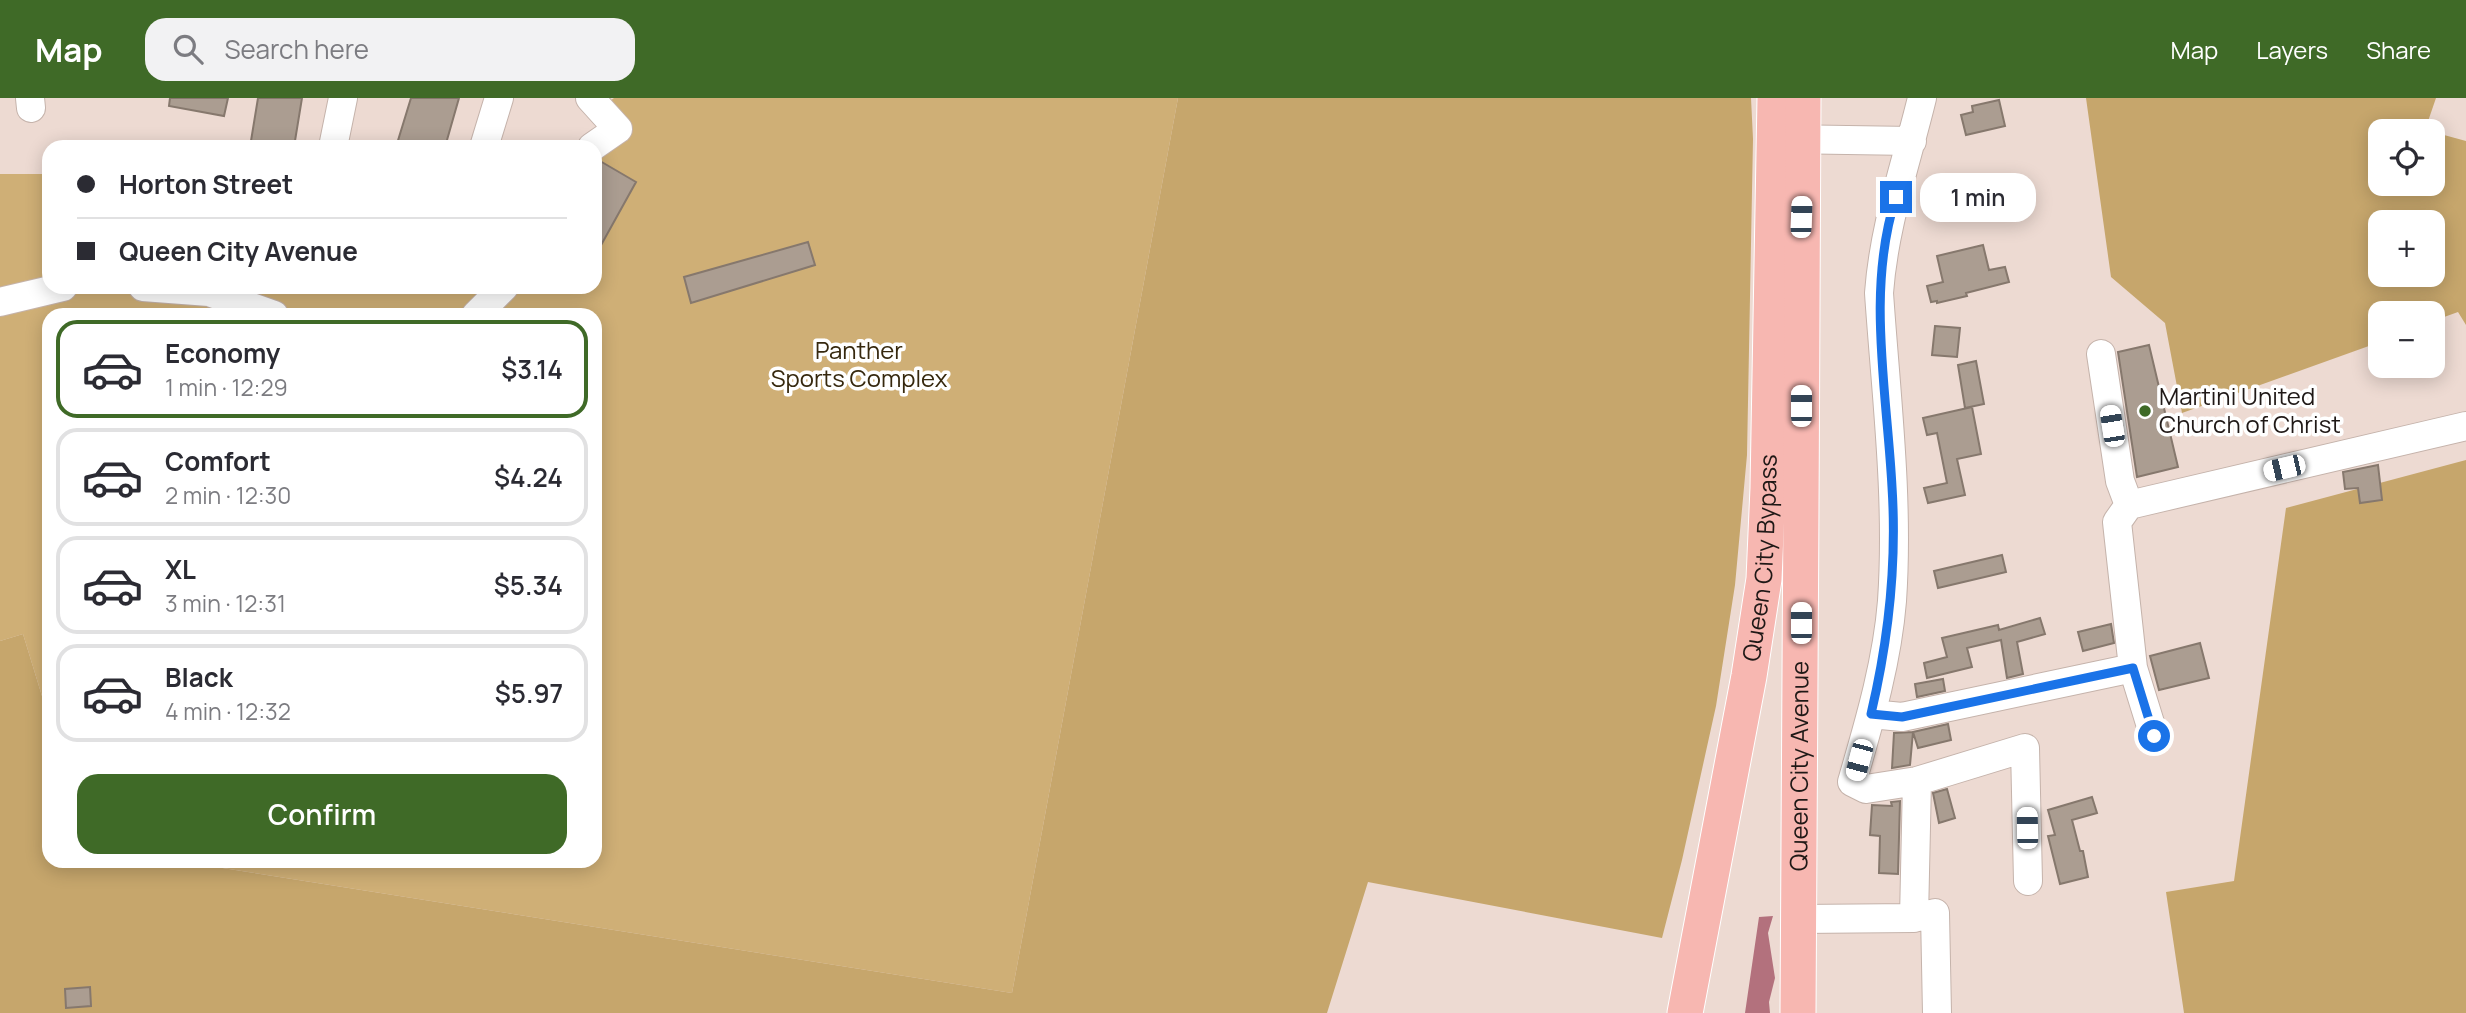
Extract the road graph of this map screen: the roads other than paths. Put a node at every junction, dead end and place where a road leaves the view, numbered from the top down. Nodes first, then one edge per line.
1 (343, 98) edge
2 (499, 98) edge
3 (1775, 98) edge
4 (1803, 98) edge
5 (1922, 98) edge
6 (595, 104) edge
7 (334, 140) edge
8 (486, 140) edge
9 (602, 140) edge
10 (1789, 140) junction
11 (1912, 141) junction
12 (42, 292) edge
13 (215, 294) edge
14 (497, 294) edge
15 (0, 302) edge
16 (254, 308) edge
17 (483, 308) edge
18 (2101, 354) dead end
19 (2466, 426) edge
20 (2129, 505) junction
21 (2133, 668) junction
22 (1871, 714) junction
23 (2154, 736) dead end
24 (1917, 781) junction
25 (2028, 881) dead end
26 (1914, 918) junction
27 (1799, 919) junction
28 (1685, 1013) edge
29 (1798, 1013) edge
30 (1937, 1013) edge

1 - 7 street
2 - 8 street
3 - 10 main road, Queen City Bypass
4 - 10 main road, Queen City Bypass
5 - 11 street
6 - 9 street
10 - 11 street
10 - 27 main road, Queen City Avenue
10 - 28 main road, Queen City Bypass
11 - 22 street
12 - 15 street
13 - 16 street
14 - 17 street
18 - 20 street
19 - 20 street
20 - 21 street
21 - 22 street
21 - 23 street
22 - 24 street
24 - 25 street
24 - 26 street
26 - 27 street
26 - 30 street
27 - 29 main road, Queen City Avenue

